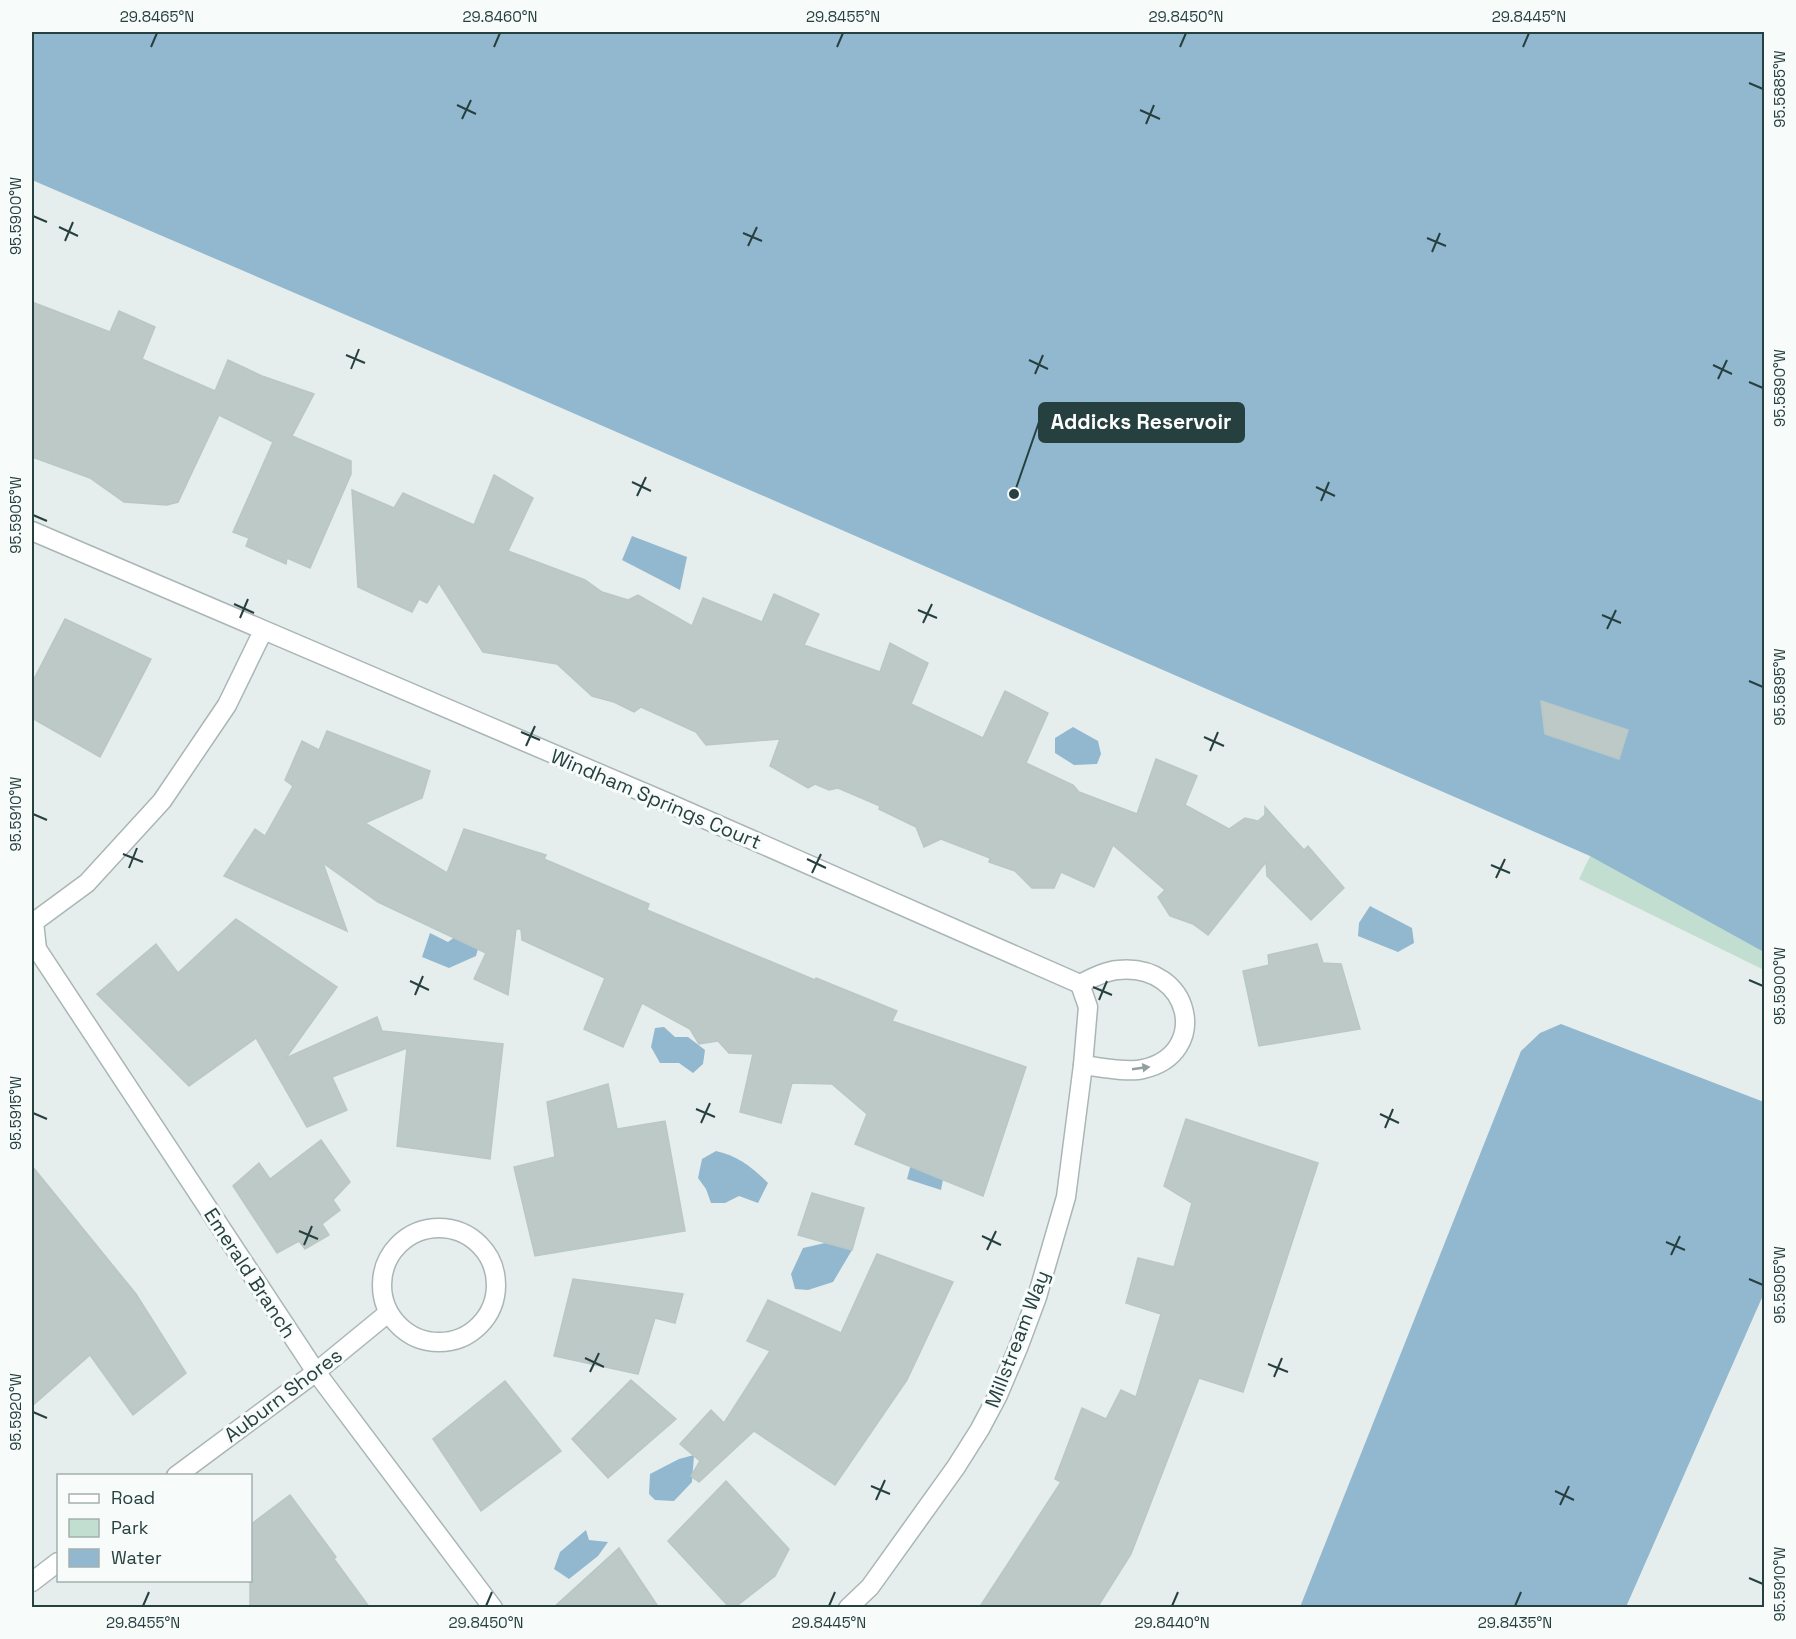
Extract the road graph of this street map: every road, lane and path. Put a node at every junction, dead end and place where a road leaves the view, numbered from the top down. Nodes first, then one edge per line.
1 (32, 531) edge
2 (263, 632) junction
3 (1080, 984) junction
4 (1083, 1065) junction
5 (388, 1313) junction
6 (316, 1372) junction
7 (179, 1474) edge
8 (57, 1563) edge
9 (32, 1582) edge
10 (493, 1608) edge
11 (848, 1608) edge

1 - 2 street, Windham Springs Court
2 - 3 street, Windham Springs Court
2 - 6 street, Emerald Branch
3 - 4 street, Millstream Way
4 -> 3 street
4 - 11 street, Millstream Way
5 - 5 street
5 - 6 street, Auburn Shores
6 - 7 street, Auburn Shores
6 - 10 street, Emerald Branch
8 - 9 street

